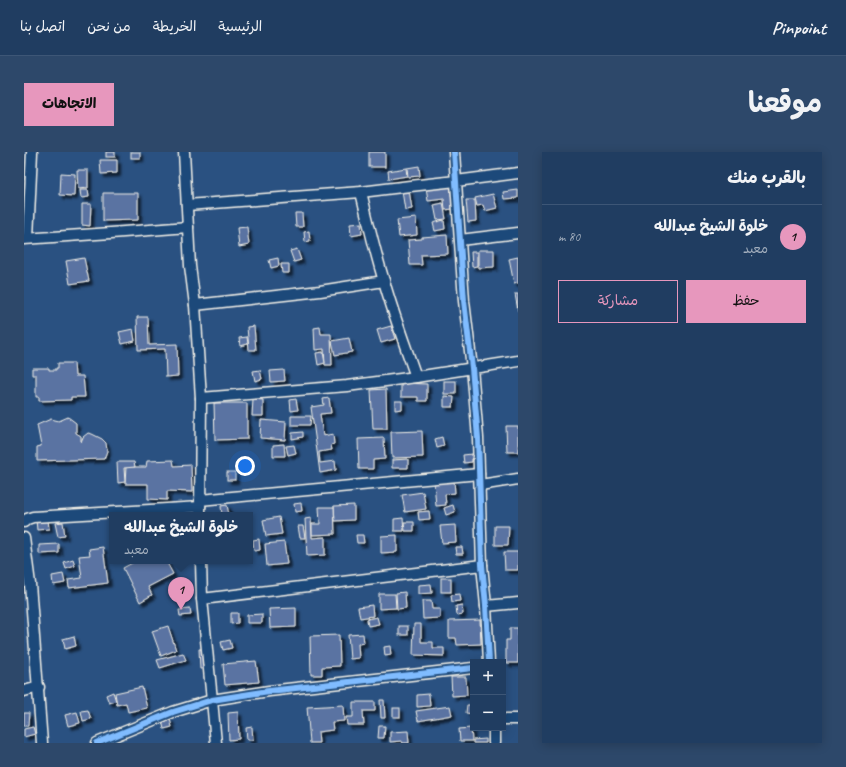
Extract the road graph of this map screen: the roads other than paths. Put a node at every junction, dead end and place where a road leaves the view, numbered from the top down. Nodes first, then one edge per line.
1 (32, 152) edge
2 (184, 152) edge
3 (454, 152) edge
4 (518, 173) edge
5 (27, 174) edge
6 (456, 181) junction
7 (361, 192) junction
8 (187, 205) junction
9 (188, 226) junction
10 (518, 233) edge
11 (26, 239) edge
12 (460, 240) junction
13 (384, 281) junction
14 (195, 305) junction
15 (518, 361) edge
16 (472, 368) junction
17 (416, 377) junction
18 (201, 398) junction
19 (479, 474) junction
20 (518, 479) edge
21 (480, 486) junction
22 (200, 508) edge
23 (126, 512) edge
24 (109, 513) edge
25 (24, 522) edge
26 (24, 538) edge
27 (201, 564) edge
28 (482, 565) junction
29 (27, 585) edge
30 (202, 599) junction
31 (518, 603) edge
32 (486, 606) junction
33 (489, 659) edge
34 (470, 668) edge
35 (39, 687) junction
36 (24, 690) edge
37 (212, 700) junction
38 (518, 718) edge
39 (506, 719) edge
40 (494, 731) edge
41 (42, 743) edge
42 (97, 743) edge
43 (216, 743) edge
44 (494, 743) edge

1 - 5 street
2 - 8 street
3 - 6 street
4 - 6 street
5 - 11 street
6 - 7 street
6 - 12 street
7 - 8 street
7 - 13 street
8 - 9 street
9 - 11 street
9 - 14 street
10 - 12 street
12 - 16 street
13 - 14 street
13 - 17 street
14 - 18 street
15 - 16 street
16 - 17 street
16 - 19 street
17 - 18 street
18 - 22 street
19 - 21 street
19 - 22 street
20 - 21 street
21 - 28 street
22 - 23 street
24 - 25 street
26 - 29 street
27 - 30 street
28 - 30 street
28 - 32 street
29 - 35 street
30 - 37 street
31 - 32 street
32 - 33 street
34 - 37 street
35 - 36 street
35 - 41 street
37 - 42 street
37 - 43 street
38 - 39 street
40 - 44 street

